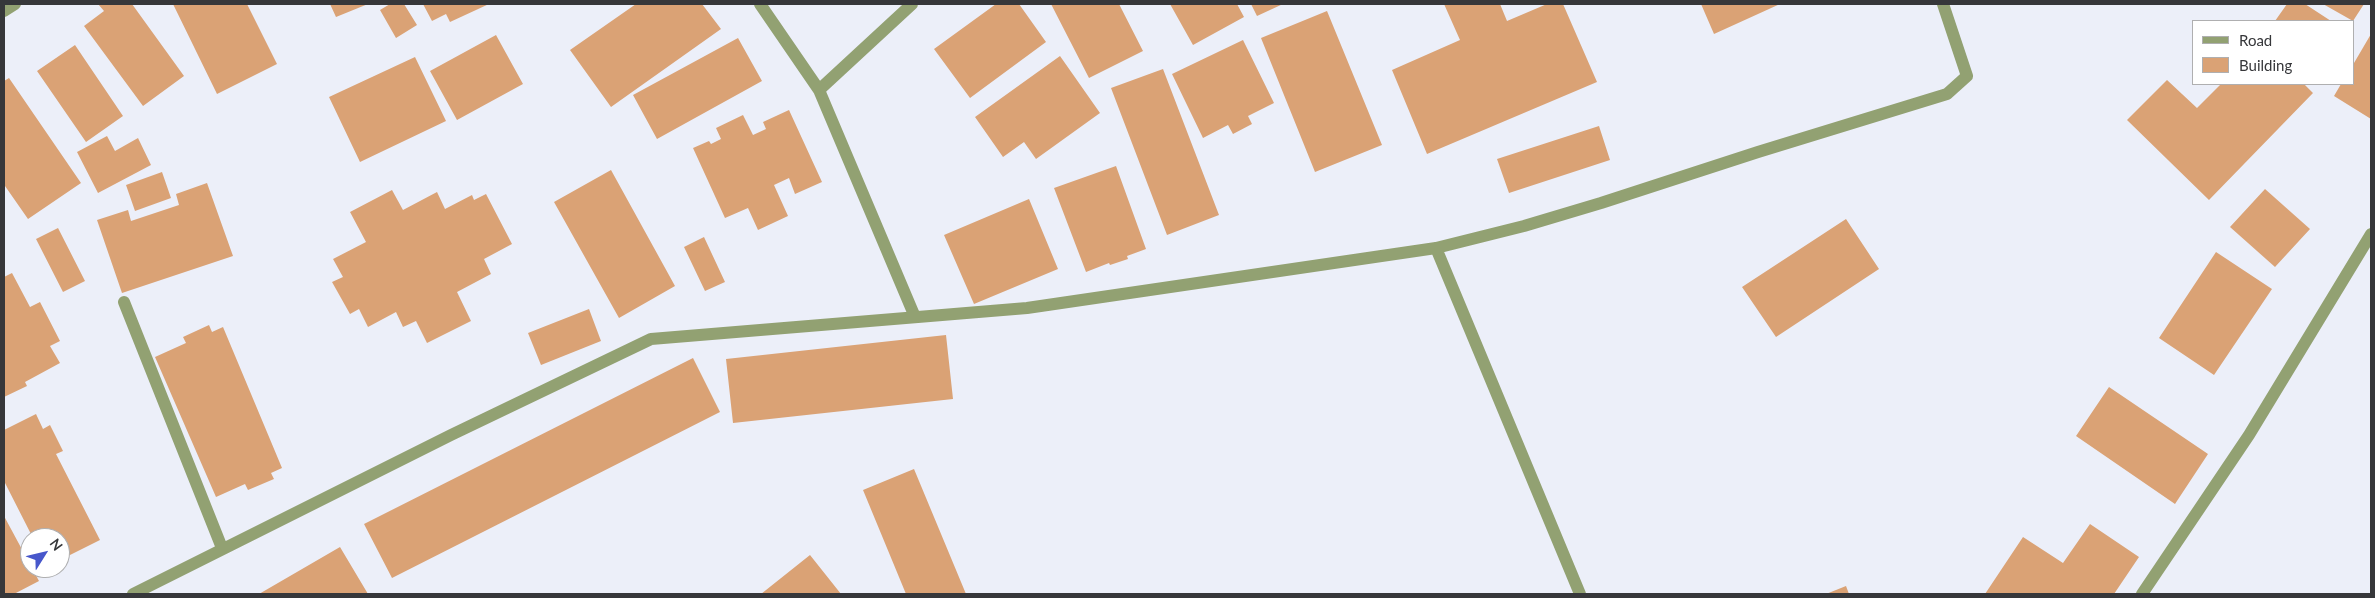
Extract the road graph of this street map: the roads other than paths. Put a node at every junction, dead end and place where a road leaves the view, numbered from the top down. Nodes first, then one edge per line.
1 (760, 4) edge
2 (912, 4) edge
3 (1943, 4) edge
4 (819, 90) junction
5 (2371, 234) edge
6 (1436, 248) junction
7 (124, 302) dead end
8 (915, 317) junction
9 (222, 548) junction
10 (133, 594) edge
11 (1580, 594) edge
12 (2142, 594) edge

1 - 4 street
2 - 4 street
3 - 6 street
4 - 8 street
5 - 12 street
6 - 8 street
6 - 11 street
7 - 9 street
8 - 9 street
9 - 10 street

